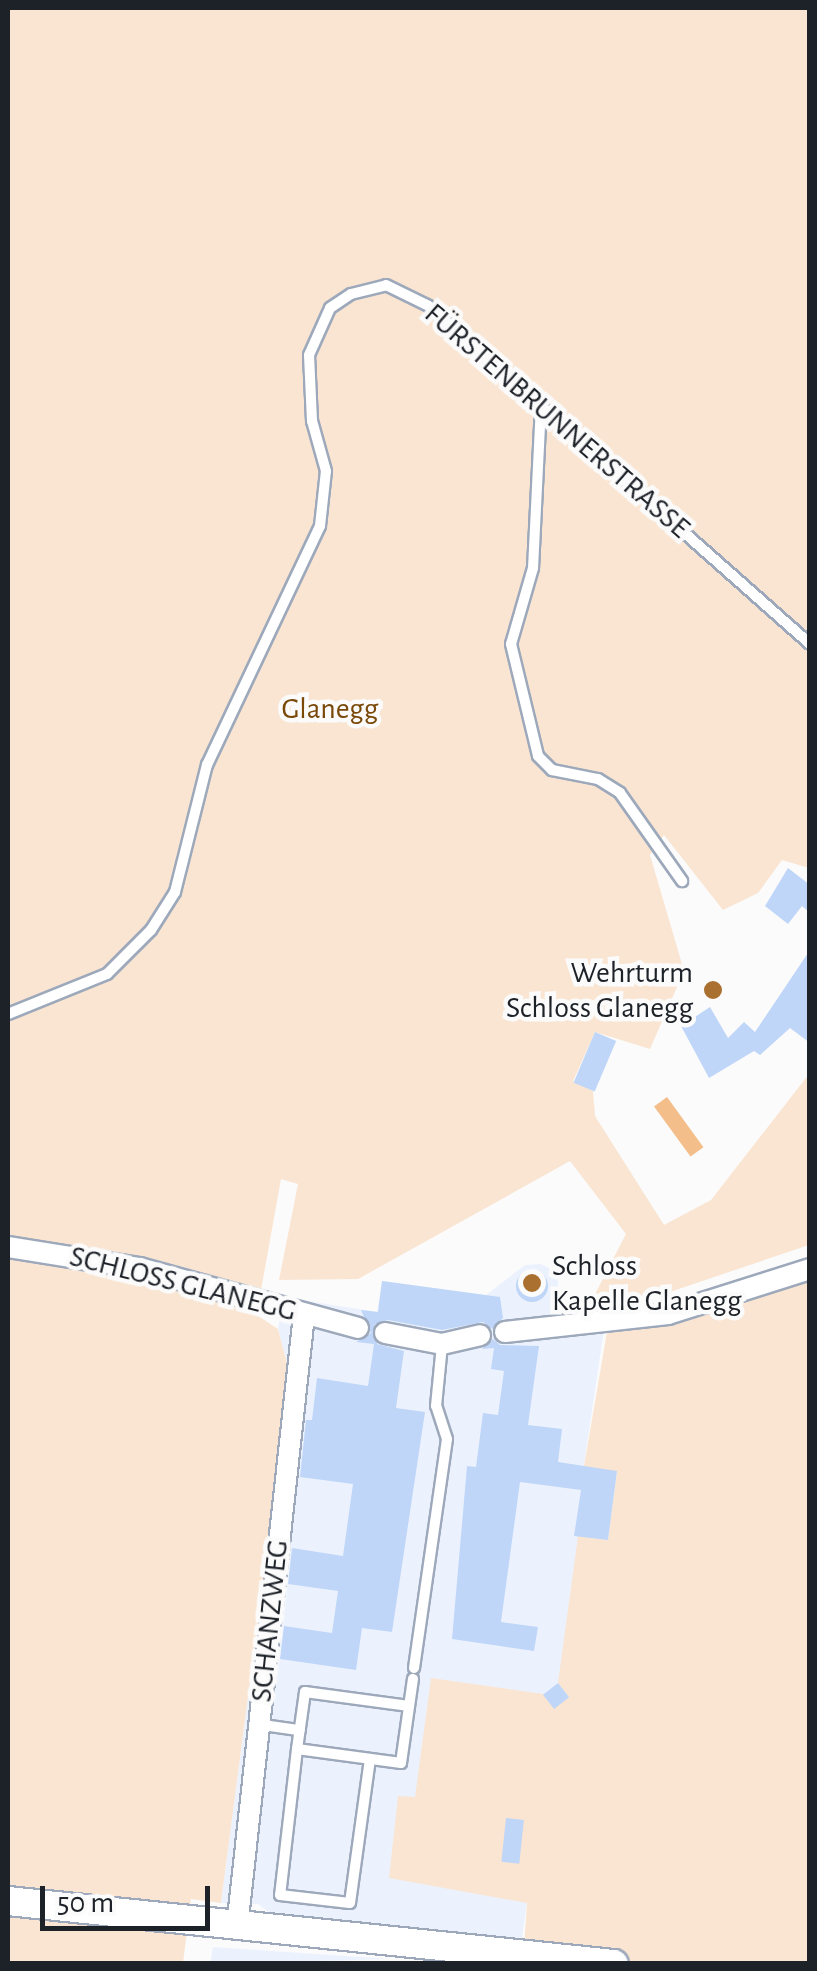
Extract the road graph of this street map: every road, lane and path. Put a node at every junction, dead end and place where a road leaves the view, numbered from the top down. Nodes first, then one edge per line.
1 (540, 405) junction
2 (810, 644) edge
3 (682, 881) dead end
4 (8, 1014) edge
5 (8, 1247) edge
6 (810, 1269) edge
7 (304, 1315) junction
8 (358, 1328) dead end
9 (505, 1332) dead end
10 (385, 1333) dead end
11 (480, 1335) dead end
12 (442, 1344) junction
13 (409, 1706) junction
14 (270, 1726) dead end
15 (300, 1730) junction
16 (297, 1749) junction
17 (370, 1759) junction
18 (8, 1901) edge
19 (237, 1928) junction
20 (614, 1964) edge

1 - 2 lane, FÜRSTENBRUNNERSTRASSE
1 - 3 lane
1 - 4 lane, FÜRSTENBRUNNERSTRASSE
5 - 7 street, SCHLOSS GLANEGG
6 - 9 street
7 - 8 street, SCHLOSS GLANEGG
7 - 19 street, SCHANZWEG
10 - 12 street
11 - 12 street
12 - 13 lane
13 - 15 lane
13 - 17 lane
14 - 15 lane
15 - 16 lane
16 - 17 lane
16 - 17 lane
18 - 19 street
19 - 20 street

